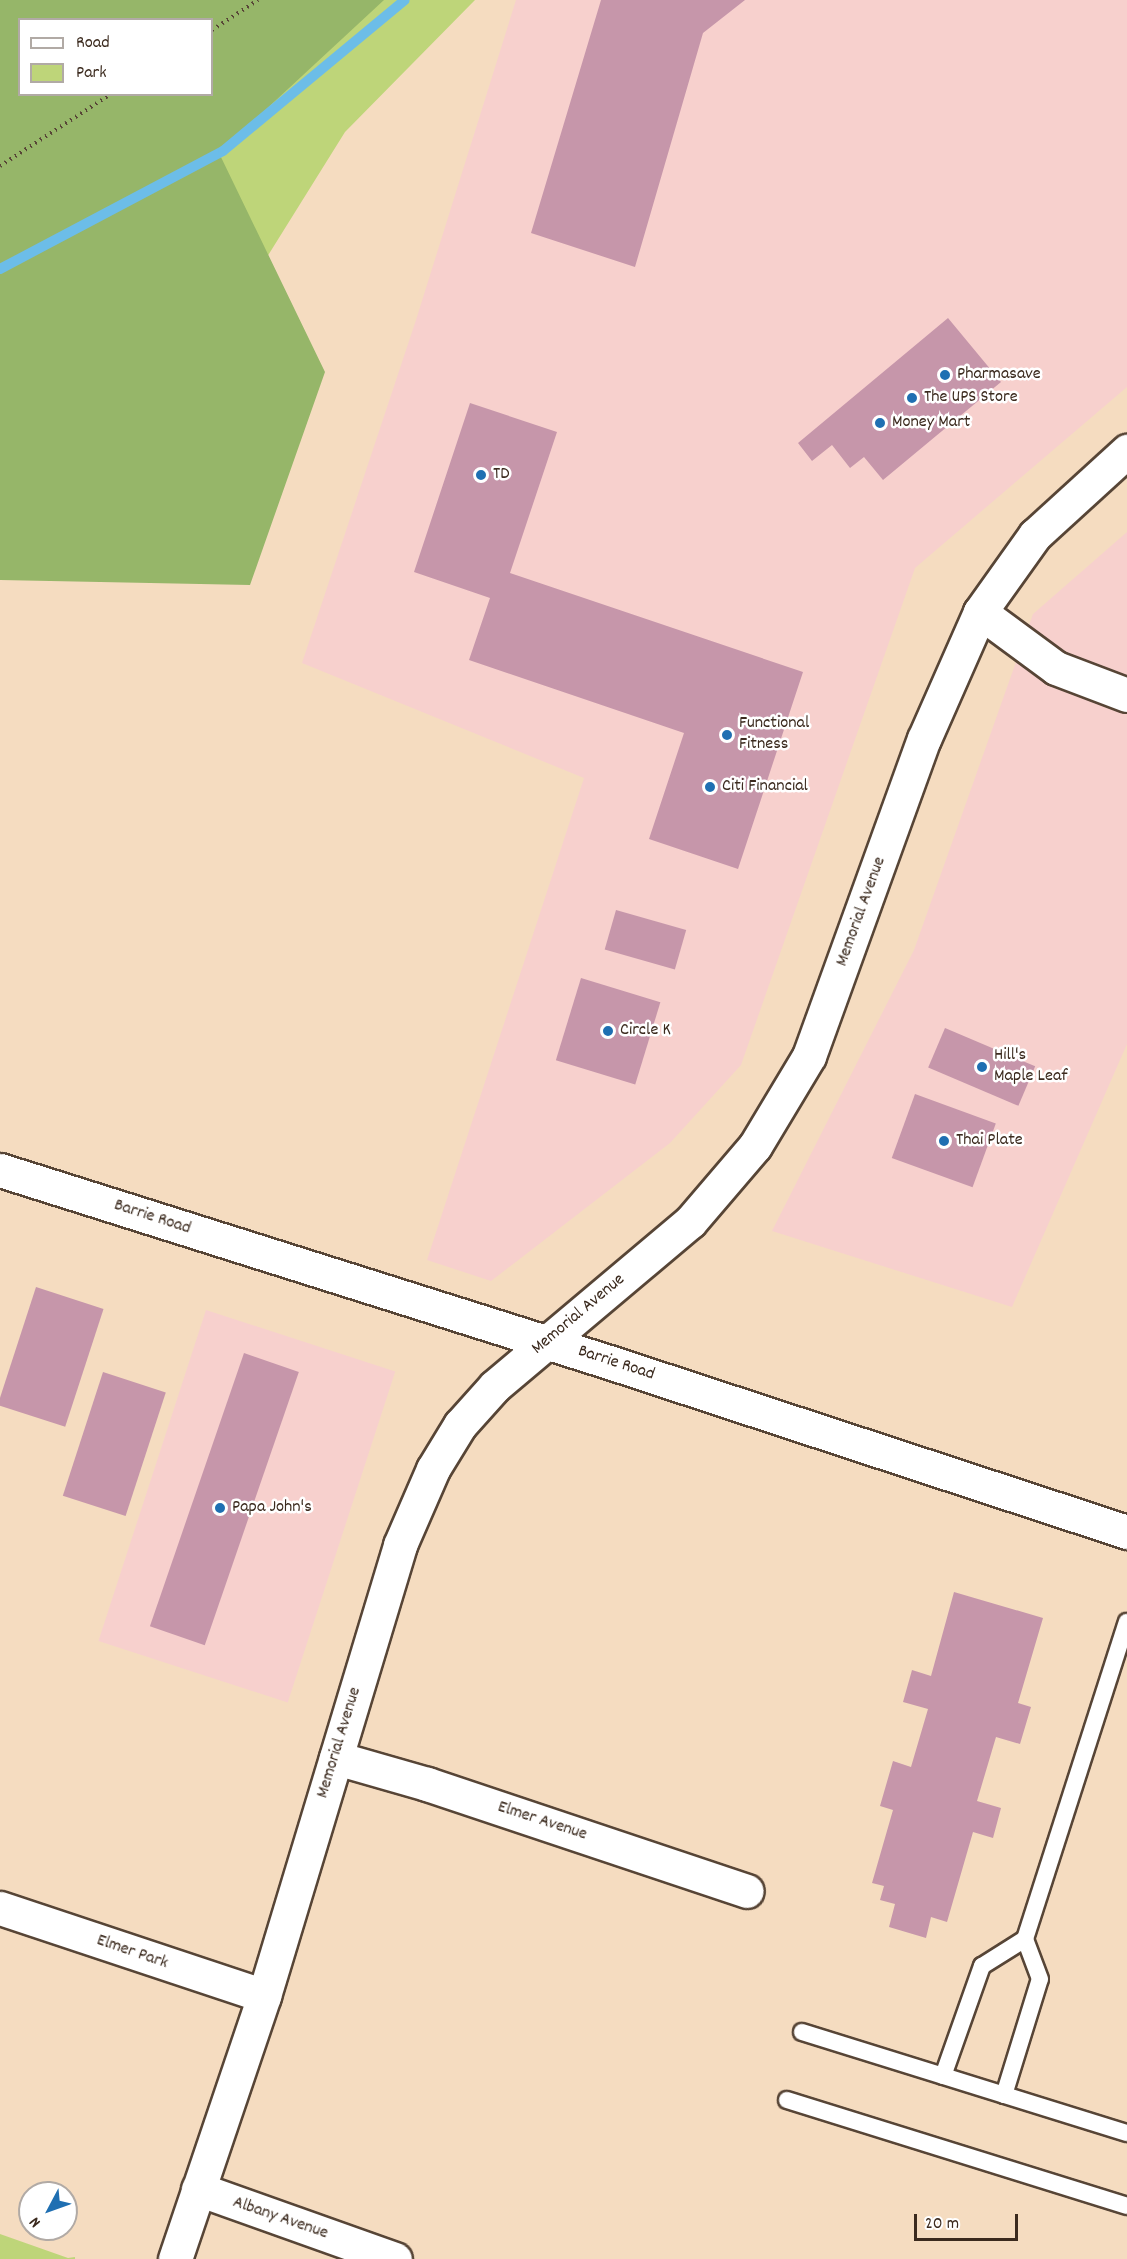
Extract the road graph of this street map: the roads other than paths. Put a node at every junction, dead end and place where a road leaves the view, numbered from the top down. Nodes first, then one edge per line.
1 (1127, 451) edge
2 (980, 612) junction
3 (1127, 695) edge
4 (0, 1170) edge
5 (546, 1343) junction
6 (1127, 1532) edge
7 (1127, 1622) edge
8 (336, 1758) junction
9 (747, 1891) dead end
10 (0, 1908) edge
11 (1026, 1939) junction
12 (264, 1996) junction
13 (802, 2032) dead end
14 (944, 2076) junction
15 (1004, 2095) junction
16 (787, 2100) dead end
17 (1127, 2133) edge
18 (198, 2189) junction
19 (1127, 2206) edge
20 (175, 2259) edge
21 (395, 2259) edge

1 - 2 street, Memorial Avenue
2 - 3 street
2 - 5 street, Memorial Avenue
4 - 5 street, Barrie Road
5 - 6 street, Barrie Road
5 - 8 street, Memorial Avenue
7 - 11 lane
8 - 9 street, Elmer Avenue
8 - 12 street, Memorial Avenue
10 - 12 street, Elmer Park
11 - 14 lane
11 - 15 lane
12 - 18 street, Memorial Avenue
13 - 14 lane
14 - 15 lane
15 - 17 lane
16 - 19 lane
18 - 20 street, Memorial Avenue
18 - 21 street, Albany Avenue

